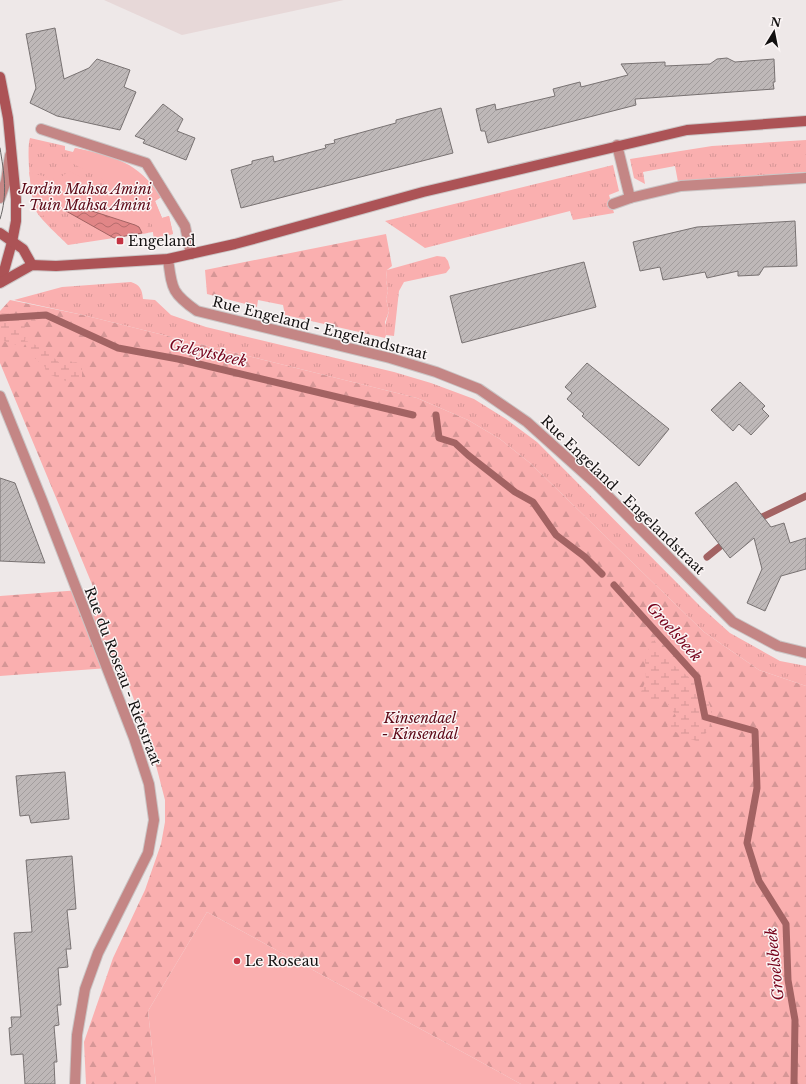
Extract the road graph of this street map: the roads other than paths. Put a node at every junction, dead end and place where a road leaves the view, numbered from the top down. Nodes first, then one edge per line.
1 (0, 77) edge
2 (806, 121) edge
3 (41, 129) dead end
4 (617, 145) junction
5 (11, 150) junction
6 (806, 178) edge
7 (0, 198) edge
8 (630, 198) junction
9 (612, 204) dead end
10 (0, 234) edge
11 (12, 242) junction
12 (192, 254) junction
13 (168, 259) junction
14 (32, 265) junction
15 (1, 282) edge
16 (0, 396) edge
17 (806, 653) edge
18 (75, 1084) edge

1 - 5 main road
2 - 4 main road
3 - 12 street
4 - 8 street
4 - 12 main road
5 - 7 street
5 - 11 main road
6 - 8 street
8 - 9 street
10 - 11 main road
11 - 14 main road
11 - 15 main road
12 - 13 main road
13 - 14 main road
13 - 17 street, Rue Engeland - Engelandstraat
14 - 15 main road
16 - 18 street, Rue du Roseau - Rietstraat

